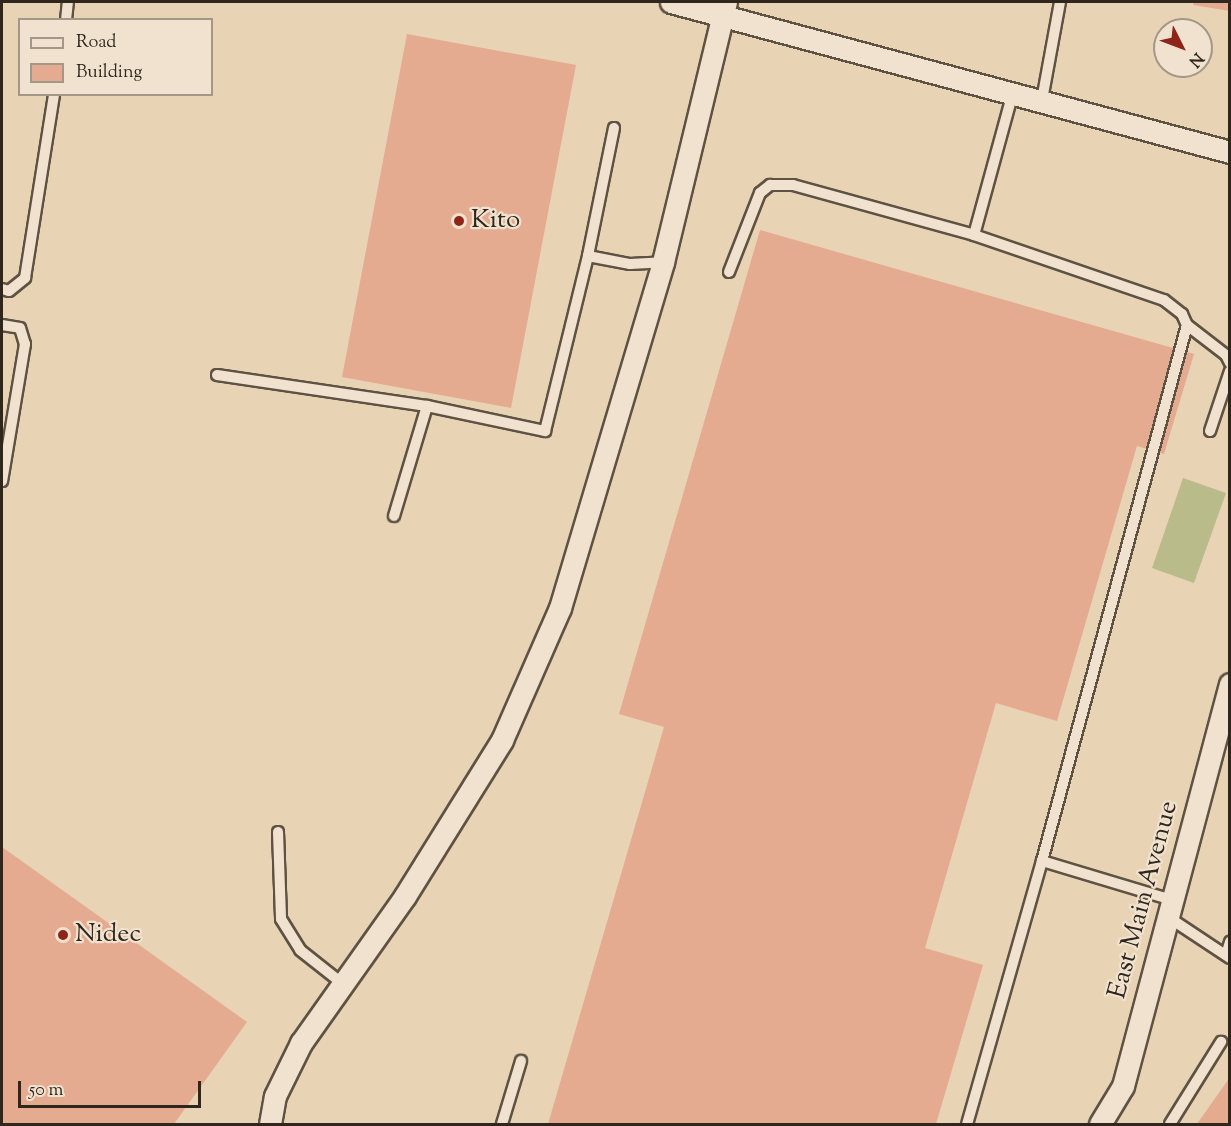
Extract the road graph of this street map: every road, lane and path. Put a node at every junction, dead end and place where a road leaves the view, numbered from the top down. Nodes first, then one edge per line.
1 (68, 2) edge
2 (671, 2) edge
3 (1060, 2) edge
4 (725, 7) edge
5 (66, 18) edge
6 (1013, 92) junction
7 (54, 96) edge
8 (1042, 100) junction
9 (614, 128) dead end
10 (1230, 152) edge
11 (974, 235) junction
12 (588, 256) junction
13 (663, 262) junction
14 (729, 272) dead end
15 (2, 289) edge
16 (2, 325) edge
17 (1187, 325) junction
18 (1230, 363) edge
19 (1230, 371) edge
20 (217, 375) dead end
21 (427, 406) junction
22 (1210, 430) dead end
23 (2, 481) edge
24 (394, 516) dead end
25 (1230, 684) edge
26 (278, 832) dead end
27 (1042, 861) junction
28 (1170, 909) junction
29 (1230, 942) edge
30 (1228, 956) edge
31 (343, 984) junction
32 (1221, 1042) dead end
33 (521, 1061) dead end
34 (270, 1125) edge
35 (502, 1125) edge
36 (967, 1125) edge
37 (1100, 1125) edge
38 (1170, 1125) edge

1 - 5 lane
2 - 4 street
3 - 8 lane
4 - 6 street
4 - 13 street
6 - 8 street
6 - 11 lane
7 - 15 lane
8 - 10 street
9 - 12 lane
11 - 14 lane
11 - 17 lane
12 - 13 lane
12 - 21 lane
13 - 31 street
16 - 23 lane
17 - 18 lane
17 - 27 lane
19 - 22 lane
20 - 21 lane
21 - 24 lane
25 - 28 street, East Main Avenue
26 - 31 lane
27 - 28 lane
27 - 36 lane
28 - 30 lane
28 - 37 street, East Main Avenue
29 - 30 lane
31 - 34 street
32 - 38 lane
33 - 35 lane

